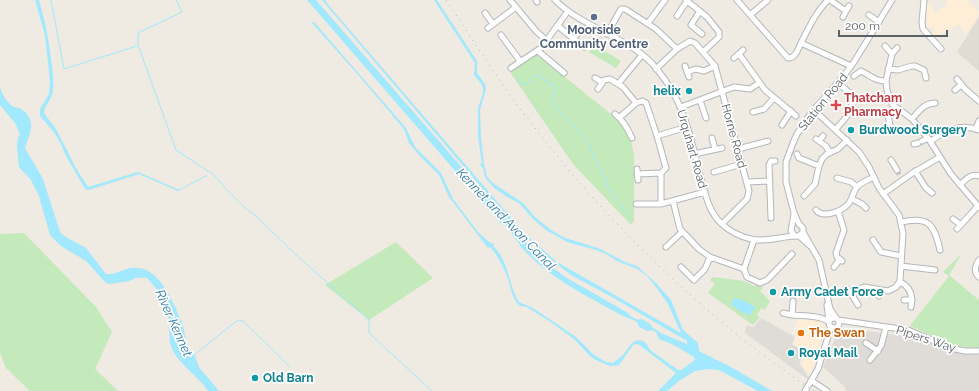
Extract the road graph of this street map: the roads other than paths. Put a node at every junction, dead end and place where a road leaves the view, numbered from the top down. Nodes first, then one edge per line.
1 (510, 0) edge
2 (555, 0) edge
3 (665, 0) edge
4 (686, 0) edge
5 (737, 0) edge
6 (768, 0) edge
7 (829, 0) edge
8 (924, 0) edge
9 (889, 1) edge
10 (516, 7) junction
11 (568, 11) junction
12 (700, 11) junction
13 (485, 13) dead end
14 (750, 15) junction
15 (868, 15) dead end
16 (677, 16) dead end
17 (843, 17) dead end
18 (878, 22) junction
19 (493, 24) junction
20 (648, 24) junction
21 (558, 26) junction
22 (488, 28) dead end
23 (931, 28) dead end
24 (578, 34) dead end
25 (607, 34) junction
26 (702, 34) dead end
27 (926, 34) junction
28 (501, 35) dead end
29 (574, 38) junction
30 (547, 41) junction
31 (801, 43) junction
32 (885, 46) dead end
33 (584, 47) dead end
34 (897, 48) dead end
35 (941, 49) dead end
36 (677, 50) junction
37 (538, 51) junction
38 (703, 52) junction
39 (892, 54) junction
40 (642, 55) junction
41 (734, 58) dead end
42 (520, 61) junction
43 (715, 66) junction
44 (851, 66) junction
45 (929, 66) dead end
46 (511, 68) dead end
47 (656, 68) junction
48 (888, 69) junction
49 (924, 70) junction
50 (564, 72) dead end
51 (687, 72) dead end
52 (854, 76) dead end
53 (594, 78) dead end
54 (926, 78) dead end
55 (958, 79) dead end
56 (886, 81) junction
57 (602, 82) junction
58 (759, 83) junction
59 (838, 83) junction
60 (618, 84) junction
61 (961, 85) junction
62 (598, 89) dead end
63 (955, 90) dead end
64 (722, 92) junction
65 (927, 97) dead end
66 (774, 98) junction
67 (700, 100) junction
68 (979, 101) edge
69 (636, 102) junction
70 (935, 103) dead end
71 (927, 104) junction
72 (894, 106) junction
73 (681, 107) junction
74 (711, 110) dead end
75 (814, 110) junction
76 (791, 111) junction
77 (753, 112) dead end
78 (796, 116) dead end
79 (912, 119) junction
80 (979, 121) edge
81 (782, 125) dead end
82 (687, 127) junction
83 (891, 127) dead end
84 (836, 129) junction
85 (978, 129) edge
86 (657, 136) junction
87 (823, 136) dead end
88 (632, 138) dead end
89 (712, 138) dead end
90 (930, 139) junction
91 (847, 140) junction
92 (768, 141) dead end
93 (918, 142) dead end
94 (722, 148) dead end
95 (715, 149) junction
96 (738, 149) junction
97 (830, 153) junction
98 (694, 154) junction
99 (940, 157) junction
100 (798, 158) dead end
101 (891, 160) dead end
102 (775, 161) dead end
103 (722, 163) dead end
104 (742, 164) junction
105 (819, 166) junction
106 (724, 169) junction
107 (896, 170) tunnel mouth
108 (915, 171) junction
109 (714, 172) dead end
110 (661, 173) junction
111 (637, 174) dead end
112 (979, 176) edge
113 (874, 177) junction
114 (837, 178) dead end
115 (770, 181) junction
116 (747, 182) junction
117 (960, 185) junction
118 (857, 187) junction
119 (705, 192) junction
120 (932, 193) dead end
121 (883, 194) junction
122 (804, 196) dead end
123 (852, 199) junction
124 (673, 201) junction
125 (636, 204) dead end
126 (661, 204) junction
127 (978, 207) edge
128 (866, 208) dead end
129 (816, 210) dead end
130 (838, 211) junction
131 (794, 213) junction
132 (771, 218) dead end
133 (954, 219) dead end
134 (901, 222) junction
135 (722, 224) junction
136 (799, 224) junction
137 (682, 232) junction
138 (794, 232) junction
139 (803, 232) junction
140 (668, 236) dead end
141 (672, 240) junction
142 (754, 240) junction
143 (944, 242) dead end
144 (873, 245) dead end
145 (666, 247) dead end
146 (812, 248) junction
147 (901, 256) junction
148 (710, 257) junction
149 (791, 257) dead end
150 (979, 260) edge
151 (901, 266) junction
152 (682, 267) dead end
153 (834, 267) dead end
154 (744, 268) junction
155 (931, 272) dead end
156 (979, 278) edge
157 (900, 282) junction
158 (826, 290) junction
159 (880, 290) junction
160 (879, 296) dead end
161 (829, 300) junction
162 (904, 300) dead end
163 (912, 300) junction
164 (793, 301) dead end
165 (858, 305) dead end
166 (911, 307) dead end
167 (783, 313) dead end
168 (792, 316) junction
169 (848, 322) junction
170 (834, 323) junction
171 (886, 327) junction
172 (866, 343) dead end
173 (878, 351) junction
174 (979, 351) edge
175 (870, 360) dead end
176 (812, 381) junction
177 (805, 391) edge
178 (827, 391) edge

1 - 10 street
2 - 11 street, Urquhart Road
3 - 20 street
4 - 12 street
4 - 16 street
5 - 14 street
6 - 14 street
7 - 17 street
7 - 31 street
8 - 27 street
9 - 18 street, Station Road
10 - 19 street
10 - 30 street
11 - 21 street
11 - 25 street, Urquhart Road
12 - 26 street
12 - 38 street
13 - 19 street
14 - 31 street
15 - 18 street
18 - 44 street, Station Road
19 - 22 street
20 - 25 street
20 - 36 street
21 - 29 street
21 - 30 street
23 - 27 street
24 - 29 street
25 - 40 street, Urquhart Road
27 - 35 street
28 - 42 street
29 - 33 street
30 - 37 street
31 - 44 street
32 - 39 street
34 - 39 street
36 - 38 street, Horne Road
36 - 47 street
37 - 42 street
37 - 50 street
38 - 43 street, Horne Road
39 - 48 street
40 - 47 street, Urquhart Road
40 - 60 street
41 - 58 street
42 - 46 street
43 - 51 street
43 - 64 street, Horne Road
44 - 59 street, Station Road
45 - 49 street
47 - 73 street, Urquhart Road
48 - 49 street
48 - 56 street
49 - 54 street
52 - 56 street
53 - 57 street
55 - 61 street
56 - 72 street
57 - 60 street
57 - 62 street
58 - 64 street
58 - 66 street
59 - 75 street, Station Road
59 - 84 street
60 - 69 street
61 - 63 street
61 - 68 street
64 - 67 street
64 - 96 street, Horne Road
65 - 71 street
66 - 76 street
66 - 77 street
67 - 73 street
67 - 74 street
69 - 86 street
69 - 88 street
70 - 71 street
71 - 79 street
72 - 79 street
72 - 83 street
73 - 82 street, Urquhart Road
75 - 84 street
75 - 131 street, Station Road
76 - 78 street
76 - 81 street
79 - 90 street
80 - 85 street
82 - 86 street
82 - 98 street, Urquhart Road
84 - 91 street
85 - 90 street
86 - 110 street
87 - 97 street
89 - 95 street
90 - 93 street
90 - 99 street
91 - 97 street
91 - 113 street
92 - 96 street
94 - 95 street
95 - 98 street
96 - 104 street, Horne Road
97 - 105 street
98 - 119 street, Urquhart Road
99 - 108 street
99 - 117 street
100 - 105 street
101 - 107 street
102 - 115 street
103 - 106 street
104 - 106 street
104 - 116 street, Horne Road
105 - 122 street
106 - 109 street
108 - 120 street
108 - 121 street
110 - 111 street
110 - 126 street
112 - 117 street
113 - 118 street
113 - 121 street
114 - 118 street
115 - 116 street
115 - 132 street
116 - 135 street, Horne Road
117 - 127 street
118 - 123 street
119 - 124 street
119 - 135 street, Urquhart Road
121 - 134 street
123 - 128 street
123 - 130 street
124 - 126 street
124 - 137 street
125 - 126 street
127 - 133 street
129 - 130 street
130 - 153 street
131 - 136 street, Station Road
131 - 138 street, Station Road
134 - 143 street
134 - 147 street
135 - 142 street, Urquhart Road
136 - 138 street
136 - 139 street, Station Road
137 - 141 street
137 - 148 street
138 - 139 street
138 - 142 street, Urquhart Road
138 - 146 street, Station Road
139 - 146 street, Station Road
140 - 141 street
141 - 145 street
142 - 154 street
144 - 147 street
146 - 158 street, Station Road
147 - 151 street
148 - 152 street
148 - 154 street
149 - 154 street
150 - 156 street
151 - 155 street
151 - 157 street
157 - 159 street
157 - 163 street
158 - 161 street, Station Road
158 - 170 street, Station Road
159 - 160 street
159 - 165 street
161 - 169 street
161 - 170 street, Station Road
162 - 163 street
163 - 166 street
164 - 168 street
167 - 168 street, Pipers Way
168 - 170 street, Pipers Way
169 - 170 street, Pipers Way
169 - 171 street, Pipers Way
170 - 176 street
171 - 173 street
171 - 174 street, Pipers Way
172 - 173 street
173 - 175 street
176 - 177 street
176 - 178 street

